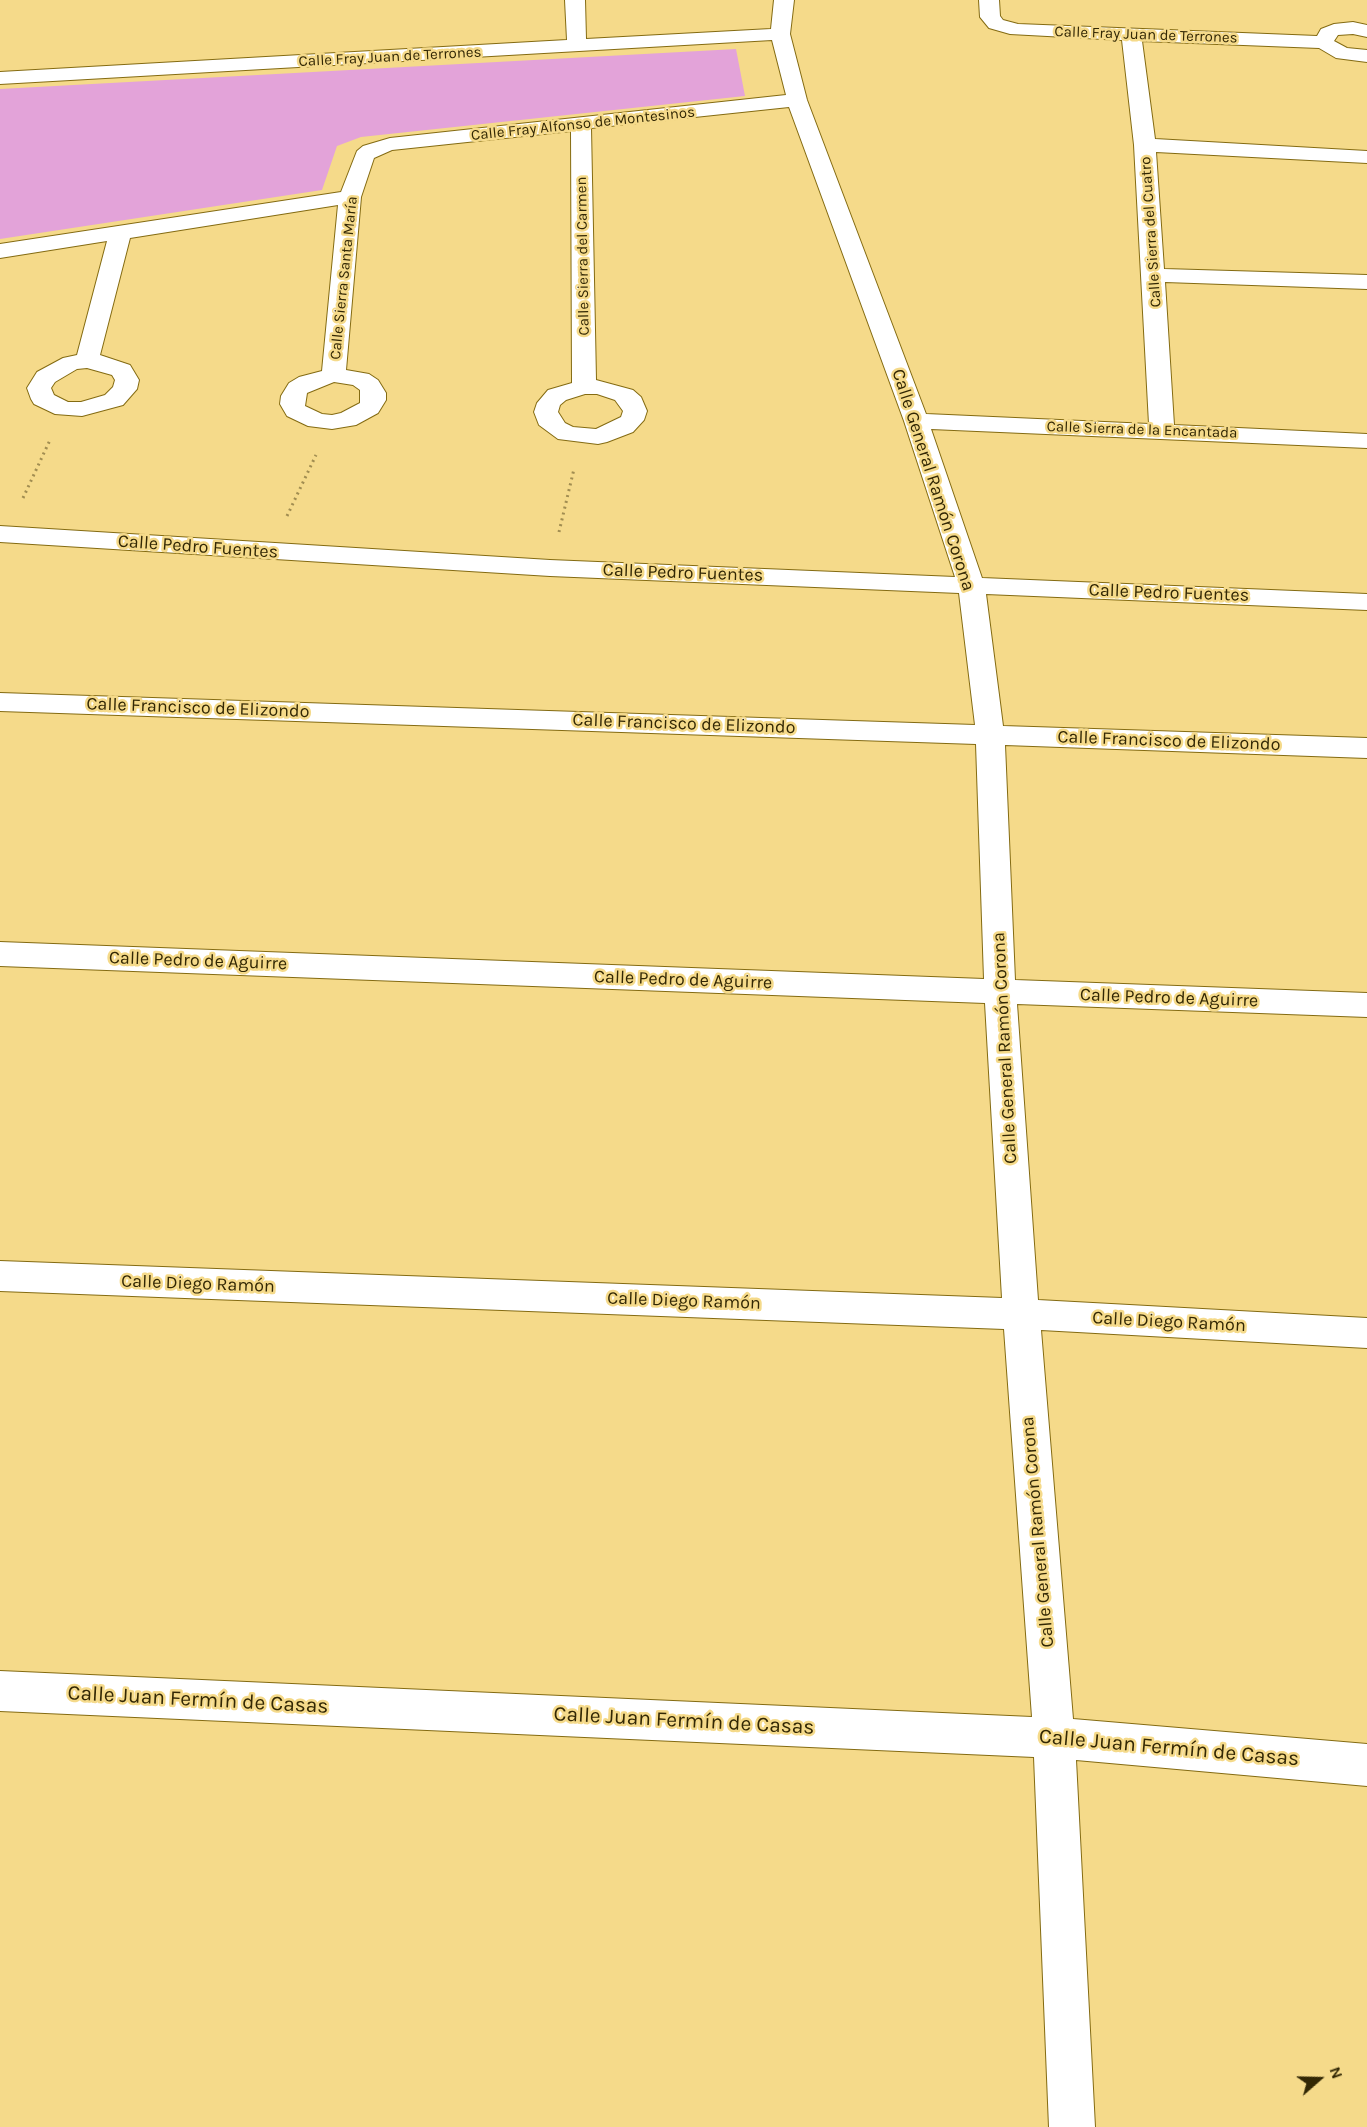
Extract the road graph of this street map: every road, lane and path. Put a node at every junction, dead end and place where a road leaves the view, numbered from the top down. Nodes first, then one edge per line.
1 (575, 0) edge
2 (784, 0) edge
3 (989, 0) edge
4 (1367, 31) edge
5 (780, 34) junction
6 (1131, 35) junction
7 (1324, 42) junction
8 (577, 47) junction
9 (1367, 56) edge
10 (0, 78) edge
11 (797, 100) junction
12 (581, 126) junction
13 (1145, 145) junction
14 (370, 150) joint
15 (1367, 157) edge
16 (351, 196) junction
17 (120, 232) junction
18 (0, 251) edge
19 (1154, 274) junction
20 (1367, 282) edge
21 (87, 361) junction
22 (334, 375) junction
23 (584, 387) junction
24 (64, 409) junction
25 (916, 421) junction
26 (332, 422) junction
27 (1162, 430) junction
28 (582, 436) junction
29 (1367, 441) edge
30 (3, 534) edge
31 (270, 551) junction
32 (550, 568) junction
33 (971, 585) junction
34 (1367, 602) edge
35 (0, 702) edge
36 (990, 734) junction
37 (1367, 748) edge
38 (0, 954) edge
39 (1000, 992) junction
40 (1367, 1005) edge
41 (0, 1276) edge
42 (1021, 1314) junction
43 (1367, 1333) edge
44 (0, 1690) edge
45 (1054, 1738) junction
46 (1367, 1765) edge
47 (1072, 2127) edge

1 - 8 street
2 - 5 street, Calle General Ramón Corona
3 - 6 street, Calle Fray Juan de Terrones
4 - 7 street
5 - 8 street, Calle Fray Juan de Terrones
5 - 11 street, Calle General Ramón Corona
6 - 7 street, Calle Fray Juan de Terrones
6 - 13 street, Calle Sierra del Cuatro
7 - 9 street, Calle Fray Juan de Terrones
8 - 10 street, Calle Fray Juan de Terrones
11 - 12 street, Calle Fray Alfonso de Montesinos
11 - 25 street, Calle General Ramón Corona
12 - 14 street, Calle Fray Alfonso de Montesinos
12 - 23 street, Calle Sierra del Carmen
13 - 15 street
13 - 19 street, Calle Sierra del Cuatro
14 - 16 street, Calle Sierra Santa María
16 - 17 street
16 - 22 street, Calle Sierra Santa María
17 - 18 street
17 - 21 street
19 - 20 street
19 - 27 street, Calle Sierra del Cuatro
21 - 24 street
21 - 24 street
22 - 26 street, Calle Sierra Santa María
22 - 26 street, Calle Sierra Santa María
23 - 28 street
23 - 28 street
24 - 30 path
25 - 27 street, Calle Sierra de la Encantada
25 - 33 street, Calle General Ramón Corona
26 - 31 path
27 - 29 street, Calle Sierra de la Encantada
28 - 32 path
30 - 31 street, Calle Pedro Fuentes
31 - 32 street, Calle Pedro Fuentes
32 - 33 street, Calle Pedro Fuentes
33 - 34 street, Calle Pedro Fuentes
33 - 36 street, Calle General Ramón Corona
35 - 36 street, Calle Francisco de Elizondo
36 - 37 street, Calle Francisco de Elizondo
36 - 39 street, Calle General Ramón Corona
38 - 39 street, Calle Pedro de Aguirre
39 - 40 street, Calle Pedro de Aguirre
39 - 42 street, Calle General Ramón Corona
41 - 42 street, Calle Diego Ramón
42 - 43 street, Calle Diego Ramón
42 - 45 street, Calle General Ramón Corona
44 - 45 street, Calle Juan Fermín de Casas
45 - 46 street, Calle Juan Fermín de Casas
45 - 47 street, Calle General Ramón Corona

